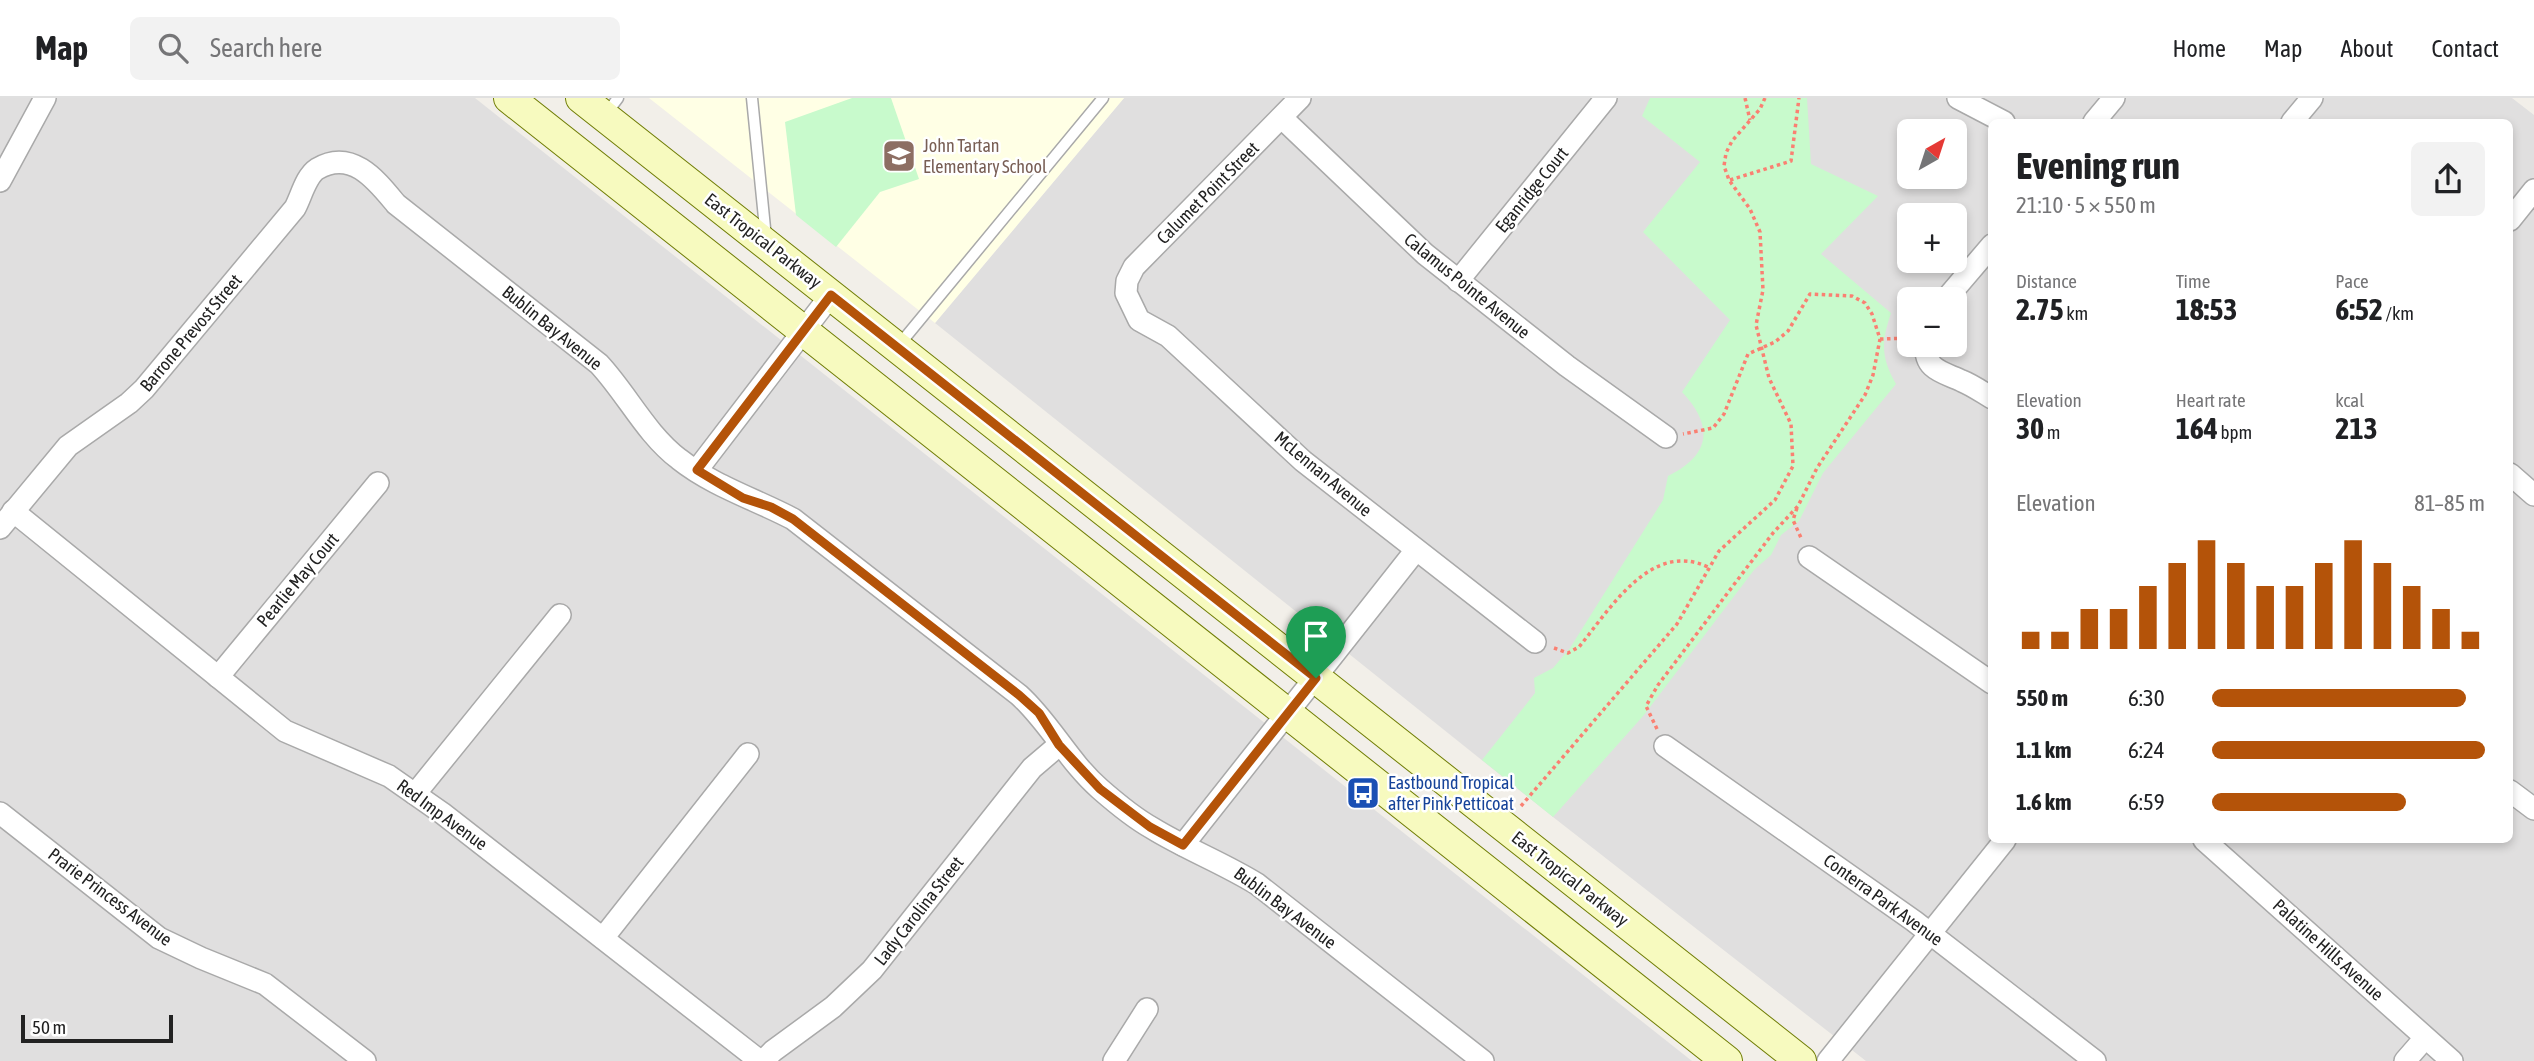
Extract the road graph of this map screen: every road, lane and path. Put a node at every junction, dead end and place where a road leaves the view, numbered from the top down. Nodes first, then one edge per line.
1 (45, 98) edge
2 (509, 98) edge
3 (752, 98) edge
4 (1103, 98) edge
5 (1300, 98) edge
6 (1606, 98) edge
7 (1745, 98) edge
8 (1765, 98) edge
9 (1799, 98) edge
10 (1958, 98) edge
11 (2115, 98) edge
12 (2312, 98) edge
13 (601, 104) edge
14 (1282, 118) junction
15 (1998, 119) edge
16 (2097, 119) edge
17 (2294, 119) edge
18 (1749, 120) junction
19 (341, 163) joint
20 (1729, 180) junction
21 (0, 181) edge
22 (2534, 190) edge
23 (2513, 216) edge
24 (766, 244) junction
25 (1988, 250) edge
26 (1458, 281) junction
27 (1956, 287) edge
28 (1126, 293) joint
29 (831, 295) junction
30 (804, 331) junction
31 (1897, 338) edge
32 (1880, 339) junction
33 (897, 347) junction
34 (1761, 349) junction
35 (1927, 357) edge
36 (1988, 396) edge
37 (1665, 437) joint
38 (697, 470) junction
39 (2513, 477) edge
40 (378, 483) dead end
41 (2534, 495) edge
42 (1798, 506) junction
43 (7, 519) edge
44 (1416, 550) junction
45 (1809, 557) joint
46 (1708, 567) junction
47 (560, 615) dead end
48 (1535, 642) joint
49 (218, 677) junction
50 (1988, 680) edge
51 (1302, 695) junction
52 (1059, 745) junction
53 (1665, 746) joint
54 (748, 754) dead end
55 (2513, 793) edge
56 (415, 794) junction
57 (1521, 806) dead end
58 (2534, 809) edge
59 (0, 813) edge
60 (2004, 843) edge
61 (2207, 843) edge
62 (1183, 845) junction
63 (1931, 933) junction
64 (603, 938) junction
65 (1147, 1009) dead end
66 (2425, 1038) junction
67 (365, 1061) edge
68 (761, 1061) edge
69 (1114, 1061) edge
70 (1483, 1061) edge
71 (1727, 1061) edge
72 (1801, 1061) edge
73 (1828, 1061) edge
74 (2095, 1061) edge
75 (2405, 1061) edge
76 (2452, 1061) edge

1 - 21 street
2 - 30 main road, East Tropical Parkway
3 - 24 lane
4 - 33 lane
5 - 14 street, Calumet Point Street
6 - 26 street, Eganridge Court
7 - 18 path
8 - 18 path
9 - 20 path
10 - 15 street
11 - 16 street
12 - 17 street
13 - 24 main road, East Tropical Parkway
14 - 26 street, Calamus Pointe Avenue
14 - 28 street, Calumet Point Street
18 - 20 path
19 - 38 street, Bublin Bay Avenue
19 - 43 street, Barrone Prevost Street
20 - 34 path
22 - 23 street
24 - 29 main road, East Tropical Parkway
25 - 27 street
26 - 37 street, Calamus Pointe Avenue
28 - 44 street, McLennan Avenue
29 - 30 street
29 - 33 main road, East Tropical Parkway
30 - 38 street
30 - 51 main road, East Tropical Parkway
31 - 32 path
32 - 34 path
32 - 42 path
33 - 51 main road, East Tropical Parkway
34 - 37 path
34 - 46 path
35 - 36 street
38 - 52 street, Bublin Bay Avenue
39 - 41 street
40 - 49 street, Pearlie May Court
42 - 45 path
42 - 53 path
43 - 49 street, Red Imp Avenue
44 - 48 street, McLennan Avenue
44 - 51 street
45 - 50 street
46 - 48 path
46 - 57 path
47 - 56 street
49 - 56 street, Red Imp Avenue
51 - 62 street
51 - 71 main road, East Tropical Parkway
51 - 72 main road, East Tropical Parkway
52 - 62 street, Bublin Bay Avenue
52 - 68 street, Lady Carolina Street
53 - 63 street, Conterra Park Avenue
54 - 64 street
55 - 58 street
56 - 64 street, Red Imp Avenue
59 - 67 street, Prarie Princess Avenue
60 - 63 street
61 - 66 street, Palatine Hills Avenue
62 - 70 street, Bublin Bay Avenue
63 - 73 street
63 - 74 street, Conterra Park Avenue
64 - 68 street, Red Imp Avenue
65 - 69 street
66 - 75 street
66 - 76 street, Palatine Hills Avenue

